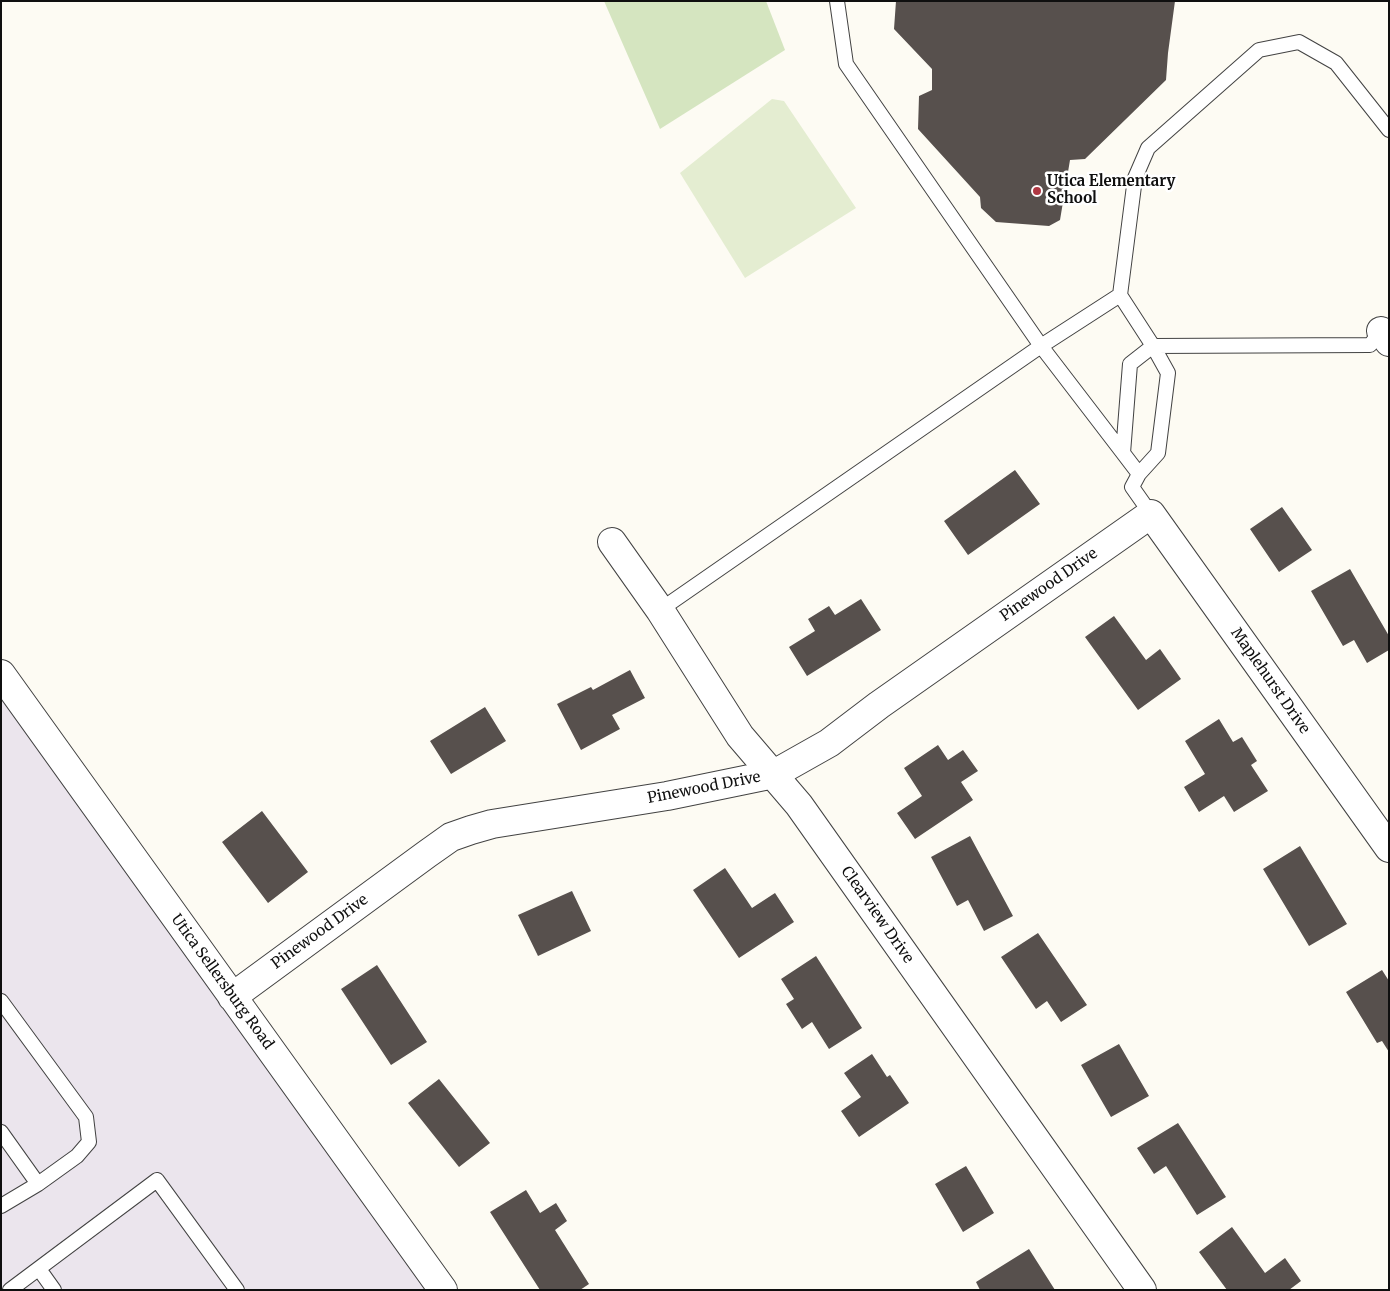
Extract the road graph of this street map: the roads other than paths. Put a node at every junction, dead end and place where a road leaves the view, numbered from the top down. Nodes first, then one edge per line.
1 (837, 1) edge
2 (1389, 130) edge
3 (1120, 295) junction
4 (1386, 332) edge
5 (1041, 346) junction
6 (1153, 346) junction
7 (1123, 453) junction
8 (1139, 474) junction
9 (1151, 514) junction
10 (612, 542) dead end
11 (660, 610) junction
12 (1, 674) edge
13 (774, 774) junction
14 (1389, 848) edge
15 (232, 997) junction
16 (1, 1001) edge
17 (1, 1132) edge
18 (38, 1184) junction
19 (1, 1206) edge
20 (39, 1269) junction
21 (10, 1290) edge
22 (54, 1290) edge
23 (237, 1290) edge
24 (442, 1290) edge
25 (1142, 1290) edge

1 - 5 lane
2 - 3 lane
3 - 5 lane
3 - 6 lane
4 - 6 lane
5 - 7 lane
5 - 11 lane
6 - 7 lane
6 - 8 lane
7 - 8 lane
8 - 9 lane
9 - 13 street, Pinewood Drive
9 - 14 street, Maplehurst Drive
10 - 11 street, Clearview Drive
11 - 13 street, Clearview Drive
12 - 15 street, Utica Sellersburg Road
13 - 15 street, Pinewood Drive
13 - 25 street, Clearview Drive
15 - 24 street, Utica Sellersburg Road
16 - 18 lane
17 - 18 lane
18 - 19 lane
20 - 21 lane
20 - 22 lane
20 - 23 lane

